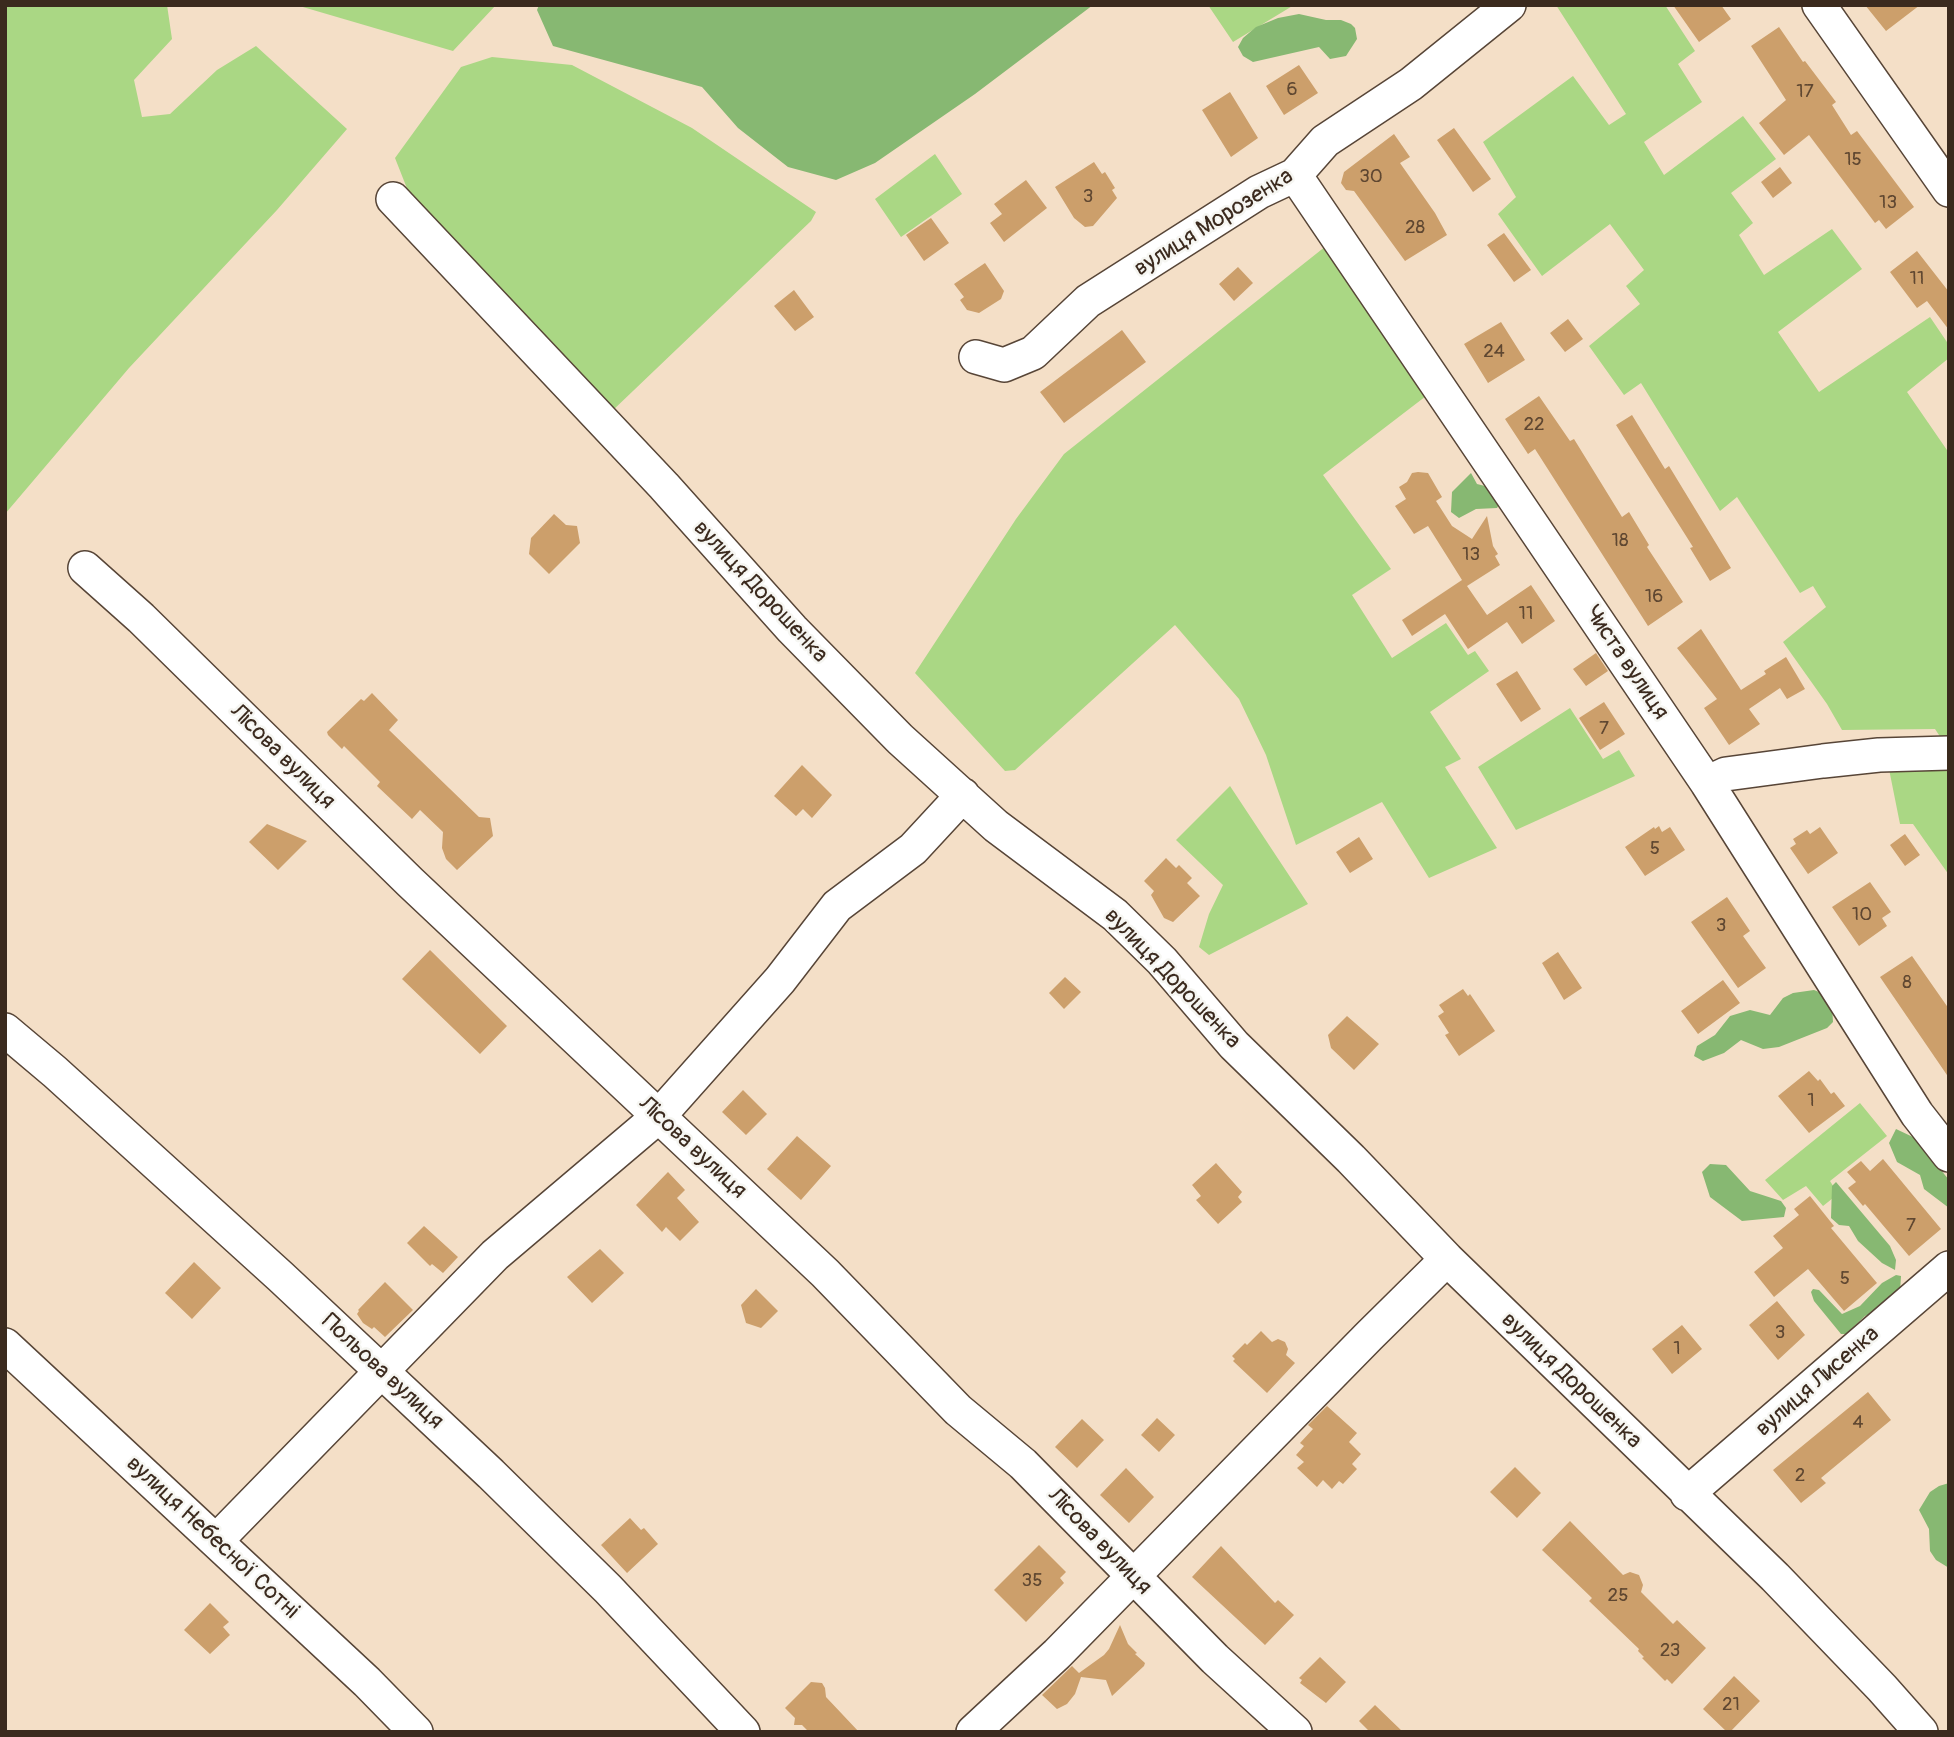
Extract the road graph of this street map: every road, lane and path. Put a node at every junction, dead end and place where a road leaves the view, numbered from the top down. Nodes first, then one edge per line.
1 (1509, 5) edge
2 (1819, 5) edge
3 (1296, 175) junction
4 (1949, 190) edge
5 (393, 199) dead end
6 (976, 357) dead end
7 (85, 568) dead end
8 (1949, 753) edge
9 (1707, 783) junction
10 (963, 795) junction
11 (5, 1030) edge
12 (659, 1116) junction
13 (1949, 1155) edge
14 (1447, 1259) junction
15 (1949, 1269) edge
16 (5, 1345) edge
17 (380, 1371) junction
18 (1687, 1494) junction
19 (216, 1541) junction
20 (1133, 1577) junction
21 (416, 1732) edge
22 (743, 1732) edge
23 (974, 1732) edge
24 (1295, 1732) edge
25 (1921, 1732) edge

1 - 3 street, вулиця Морозенка
2 - 4 street
3 - 6 street, вулиця Морозенка
3 - 9 street, Чиста вулиця
5 - 10 street, вулиця Дорошенка
7 - 12 street, Лісова вулиця
8 - 9 street
9 - 13 street, Чиста вулиця
10 - 12 street
10 - 14 street, вулиця Дорошенка
11 - 17 street, Польова вулиця
12 - 17 street
12 - 20 street, Лісова вулиця
14 - 18 street, вулиця Дорошенка
14 - 20 street
15 - 18 street, вулиця Лисенка
16 - 19 street, вулиця Небесної Сотні
17 - 19 street
17 - 22 street, Польова вулиця
18 - 25 street, вулиця Дорошенка
19 - 21 street, вулиця Небесної Сотні
20 - 23 street
20 - 24 street, Лісова вулиця

